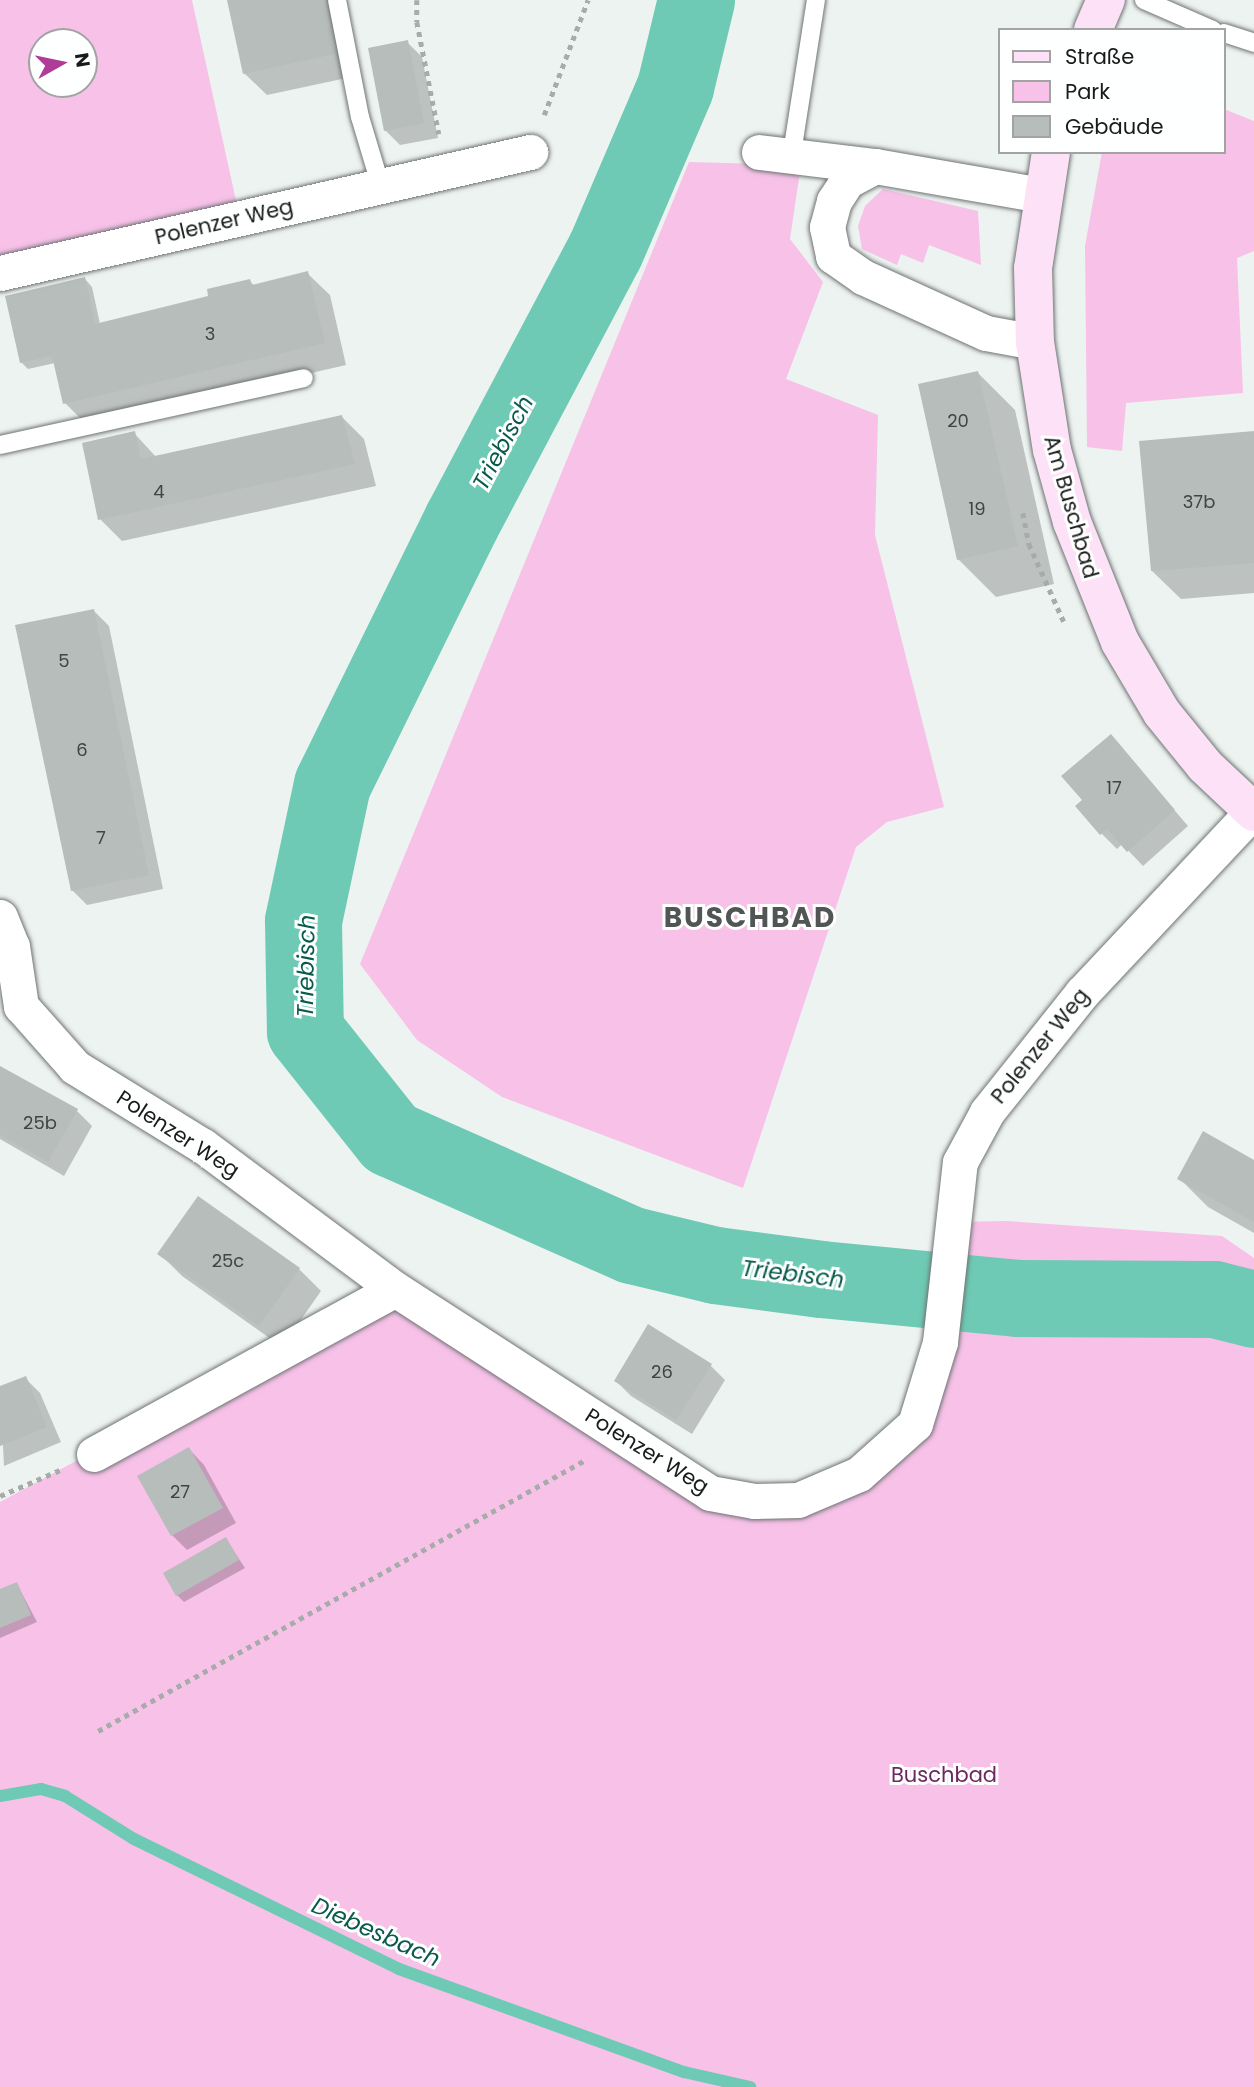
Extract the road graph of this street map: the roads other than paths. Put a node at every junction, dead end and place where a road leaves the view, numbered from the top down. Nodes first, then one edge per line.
1 (337, 0) edge
2 (816, 0) edge
3 (1106, 0) edge
4 (1144, 0) edge
5 (1094, 28) edge
6 (1208, 28) edge
7 (1226, 34) edge
8 (1254, 43) edge
9 (530, 152) road end
10 (776, 153) joint
11 (1051, 154) edge
12 (876, 166) junction
13 (381, 187) junction
14 (1042, 195) junction
15 (0, 273) edge
16 (1035, 342) junction
17 (304, 378) dead end
18 (0, 445) edge
19 (1254, 811) edge
20 (0, 917) edge
21 (11, 1008) edge
22 (395, 1289) junction
23 (94, 1454) road end

1 - 13 lane
2 - 10 lane
3 - 5 main road
4 - 6 lane
7 - 8 lane
9 - 13 street, Polenzer Weg
10 - 12 street
11 - 14 main road, Am Buschbad
12 - 14 street
12 - 16 street
13 - 15 street, Polenzer Weg
14 - 16 main road, Am Buschbad
16 - 19 main road, Am Buschbad
17 - 18 lane
19 - 22 street, Polenzer Weg
20 - 21 street, Polenzer Weg
21 - 22 street, Polenzer Weg
22 - 23 street

